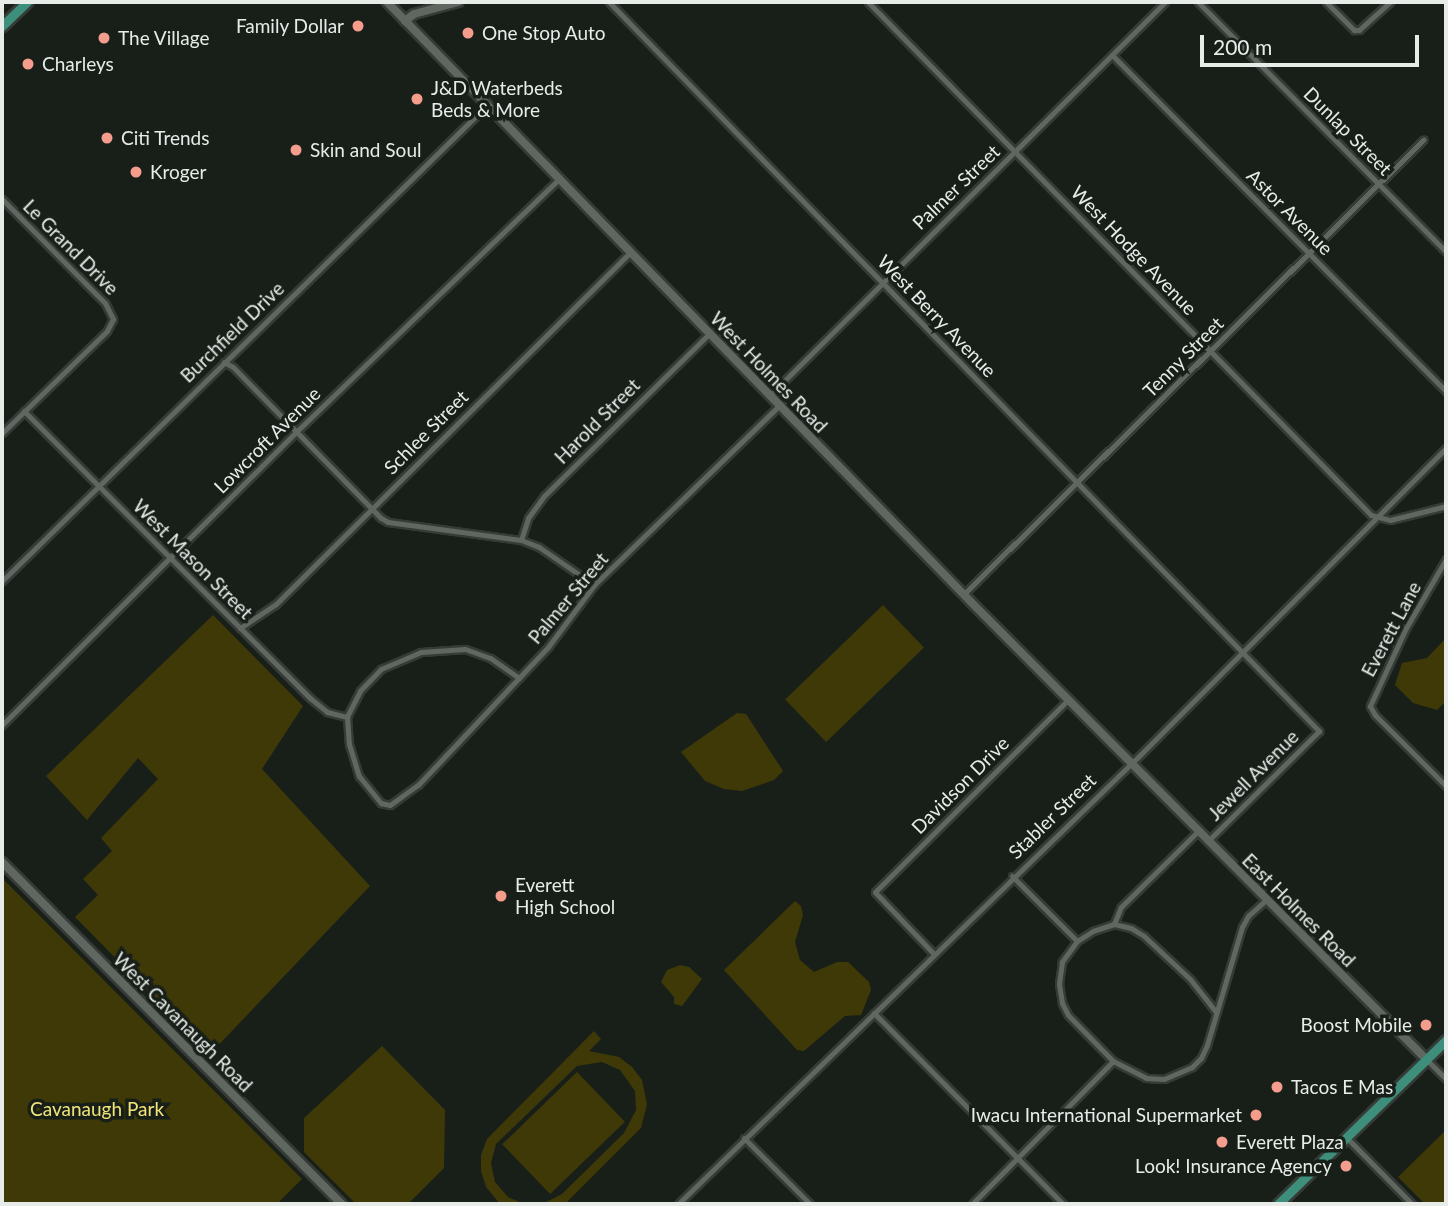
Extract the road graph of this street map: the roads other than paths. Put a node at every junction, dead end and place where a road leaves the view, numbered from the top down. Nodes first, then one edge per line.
1 (27, 2) edge
2 (387, 2) edge
3 (458, 2) edge
4 (609, 2) edge
5 (868, 2) edge
6 (1166, 2) edge
7 (1198, 2) edge
8 (1326, 2) edge
9 (1390, 2) edge
10 (405, 22) junction
11 (2, 26) edge
12 (1112, 55) junction
13 (486, 106) junction
14 (1423, 140) dead end
15 (1015, 152) junction
16 (558, 180) junction
17 (1379, 184) junction
18 (2, 199) edge
19 (1446, 252) edge
20 (630, 253) junction
21 (1309, 253) junction
22 (883, 282) junction
23 (709, 334) junction
24 (1211, 351) junction
25 (224, 362) junction
26 (1446, 391) edge
27 (770, 395) junction
28 (779, 405) junction
29 (24, 411) junction
30 (296, 432) junction
31 (2, 433) edge
32 (1446, 448) edge
33 (1079, 483) junction
34 (99, 486) junction
35 (1446, 506) edge
36 (371, 508) junction
37 (1377, 519) junction
38 (521, 540) junction
39 (170, 559) junction
40 (1446, 559) edge
41 (2, 582) edge
42 (594, 585) junction
43 (964, 594) junction
44 (240, 628) junction
45 (1243, 652) junction
46 (519, 678) junction
47 (1068, 700) junction
48 (347, 717) junction
49 (2, 726) edge
50 (1319, 731) joint
51 (1130, 762) junction
52 (1446, 786) edge
53 (1198, 831) junction
54 (1208, 841) junction
55 (2, 862) edge
56 (1012, 876) junction
57 (1267, 899) junction
58 (1114, 924) junction
59 (1077, 942) junction
60 (933, 953) junction
61 (1216, 1012) junction
62 (874, 1013) junction
63 (1446, 1040) edge
64 (1426, 1059) junction
65 (1113, 1061) junction
66 (1446, 1079) edge
67 (744, 1138) junction
68 (1346, 1138) junction
69 (1017, 1158) junction
70 (342, 1204) edge
71 (678, 1204) edge
72 (810, 1204) edge
73 (972, 1204) edge
74 (1063, 1204) edge
75 (1278, 1204) edge
76 (1412, 1204) edge

1 - 11 main road
2 - 10 street, West Holmes Road
3 - 10 street
4 - 22 street, West Berry Avenue
5 - 15 street, West Hodge Avenue
6 - 12 street, Palmer Street
7 - 17 street, Dunlap Street
8 - 9 street
10 - 13 street, West Holmes Road
12 - 15 street, Palmer Street
12 - 21 street, Astor Avenue
13 - 16 street, West Holmes Road
13 - 25 street, Burchfield Drive
14 - 17 street, Tenny Street
15 - 22 street, Palmer Street
15 - 24 street, West Hodge Avenue
16 - 20 street, West Holmes Road
16 - 30 street, Lowcroft Avenue
17 - 19 street, Dunlap Street
17 - 21 street, Tenny Street
18 - 29 street, Le Grand Drive
20 - 23 street, West Holmes Road
20 - 36 street, Schlee Street
21 - 24 street, Tenny Street
21 - 26 street, Astor Avenue
22 - 27 street, Palmer Street
22 - 33 street, West Berry Avenue
23 - 27 street, West Holmes Road
23 - 38 street, Harold Street
24 - 33 street, Tenny Street
24 - 37 street, West Hodge Avenue
25 - 30 street
25 - 34 street, Burchfield Drive
27 - 28 street, West Holmes Road
28 - 42 street, Palmer Street
28 - 43 street, West Holmes Road
29 - 31 street
29 - 34 street, West Mason Street
30 - 36 street
30 - 39 street, Lowcroft Avenue
32 - 37 street, Stabler Street
33 - 43 street, Tenny Street
33 - 45 street, West Berry Avenue
34 - 39 street, West Mason Street
34 - 41 street, Burchfield Drive
35 - 37 street
36 - 38 street
36 - 44 street, Schlee Street
37 - 45 street, Stabler Street
38 - 42 street
39 - 44 street, West Mason Street
39 - 49 street, Lowcroft Avenue
40 - 52 street, Everett Lane
42 - 46 street, Palmer Street
43 - 47 street, West Holmes Road
44 - 48 street, West Mason Street
45 - 50 street, West Berry Avenue
45 - 51 street, Stabler Street
46 - 48 street
46 - 48 street, Palmer Street
47 - 51 street, West Holmes Road
47 - 60 street, Davidson Drive
50 - 54 street, Jewell Avenue
51 - 53 street, East Holmes Road
51 - 56 street, Stabler Street
53 - 54 street, East Holmes Road
53 - 58 street, Jewell Avenue
54 - 57 street, East Holmes Road
55 - 70 street, West Cavanaugh Road
56 - 59 street
56 - 60 street, Stabler Street
57 - 61 street
57 - 64 street, East Holmes Road
58 - 59 street
58 - 61 street
59 - 65 street
60 - 62 street, Stabler Street
61 - 65 street
62 - 67 street, Stabler Street
62 - 69 street
63 - 64 main road
64 - 66 street, East Holmes Road
64 - 68 main road
65 - 69 street
67 - 71 street, Stabler Street
67 - 72 street
68 - 75 main road
68 - 76 street
69 - 73 street
69 - 74 street

